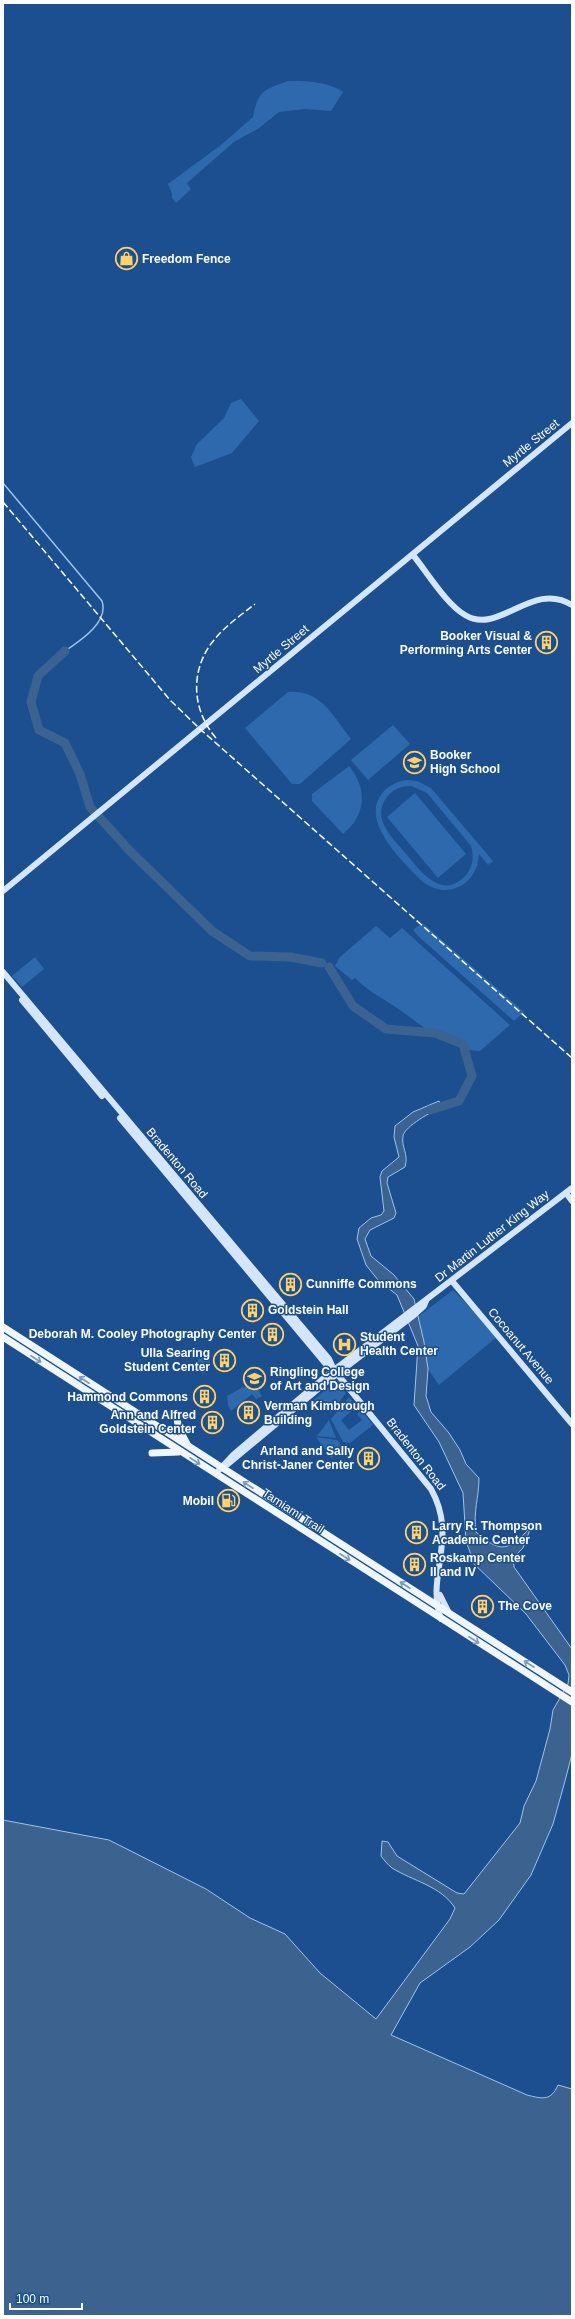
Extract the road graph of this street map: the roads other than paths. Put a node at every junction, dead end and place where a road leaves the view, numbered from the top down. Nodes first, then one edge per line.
1 (572, 423) edge
2 (413, 555) junction
3 (572, 605) edge
4 (3, 891) edge
5 (3, 972) edge
6 (3, 977) edge
7 (572, 1188) edge
8 (566, 1193) junction
9 (572, 1201) edge
10 (452, 1281) junction
11 (3, 1327) edge
12 (3, 1337) edge
13 (336, 1372) junction
14 (176, 1414) dead end
15 (572, 1424) edge
16 (188, 1446) junction
17 (182, 1452) junction
18 (152, 1453) dead end
19 (222, 1468) junction
20 (215, 1474) junction
21 (253, 1498) junction
22 (275, 1502) junction
23 (268, 1508) junction
24 (289, 1511) junction
25 (438, 1590) junction
26 (438, 1607) junction
27 (450, 1614) junction
28 (441, 1619) junction
29 (572, 1692) edge
30 (572, 1702) edge

1 - 2 street, Myrtle Street
2 - 3 street
2 - 4 street, Myrtle Street
5 - 13 street, Bradenton Road
6 - 13 street, Bradenton Road
7 - 8 street, Dr Martin Luther King Way
8 - 9 street
8 - 10 street, Dr Martin Luther King Way
10 - 13 street, Dr Martin Luther King Way
10 - 15 street, Cocoanut Avenue
16 -> 11 main road, Tamiami Trail
12 -> 17 main road, Tamiami Trail
13 - 19 street, Dr Martin Luther King Way
13 - 25 street, Bradenton Road
14 - 16 main road
16 - 19 main road, Tamiami Trail
17 - 18 main road
17 -> 20 main road, Tamiami Trail
19 - 20 street, Dr Martin Luther King Way
22 -> 19 main road, Tamiami Trail
20 - 21 main road, Tamiami Trail
21 - 22 main road
21 - 23 main road, Tamiami Trail
22 - 24 main road, Tamiami Trail
23 - 24 main road
23 -> 28 main road, Tamiami Trail
26 -> 24 main road, Tamiami Trail
25 - 26 street, Bradenton Road
25 - 27 street
26 - 27 main road, Tamiami Trail
26 - 28 street, Bradenton Road
29 -> 27 main road, Tamiami Trail
28 -> 30 main road, Tamiami Trail

